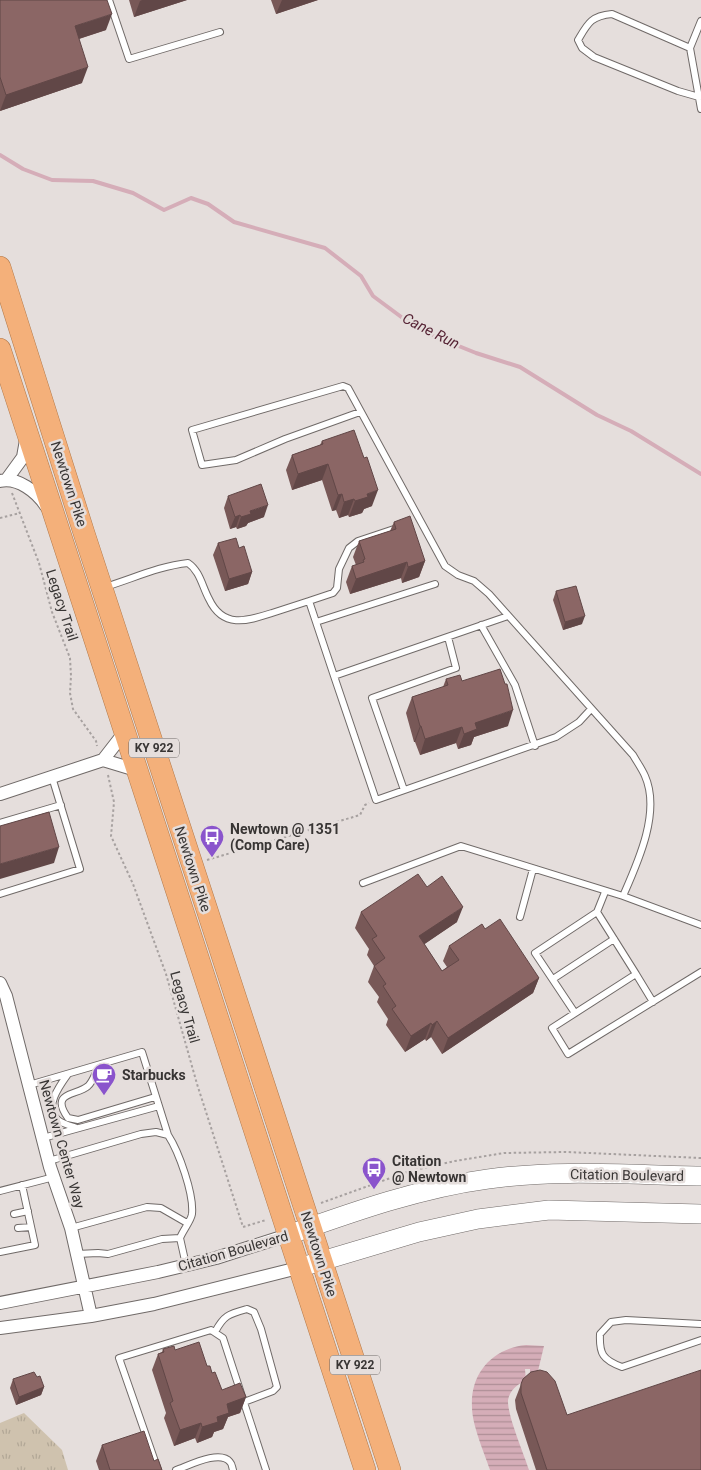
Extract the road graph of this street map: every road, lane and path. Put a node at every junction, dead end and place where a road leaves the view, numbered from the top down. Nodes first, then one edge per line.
1 (109, 0) edge
2 (701, 21) edge
3 (220, 32) dead end
4 (690, 48) junction
5 (699, 97) junction
6 (701, 109) edge
7 (0, 268) edge
8 (0, 349) edge
9 (360, 412) junction
10 (24, 425) junction
11 (4, 480) edge
12 (20, 513) junction
13 (0, 518) edge
14 (419, 520) junction
15 (411, 523) edge
16 (56, 524) junction
17 (403, 526) edge
18 (435, 584) dead end
19 (102, 588) junction
20 (309, 601) junction
21 (508, 616) junction
22 (316, 622) junction
23 (481, 625) junction
24 (448, 637) junction
25 (334, 676) junction
26 (591, 709) junction
27 (124, 733) junction
28 (535, 746) junction
29 (103, 760) junction
30 (136, 770) junction
31 (52, 777) junction
32 (404, 790) junction
33 (0, 794) edge
34 (376, 800) junction
35 (61, 805) junction
36 (0, 823) edge
37 (204, 861) dead end
38 (533, 869) junction
39 (363, 883) dead end
40 (605, 892) junction
41 (0, 894) edge
42 (623, 896) junction
43 (598, 912) junction
44 (520, 917) dead end
45 (701, 924) edge
46 (614, 939) junction
47 (701, 972) edge
48 (636, 974) junction
49 (553, 979) junction
50 (0, 983) edge
51 (653, 1002) junction
52 (575, 1013) junction
53 (100, 1065) junction
54 (68, 1074) junction
55 (29, 1085) junction
56 (156, 1097) junction
57 (159, 1106) junction
58 (77, 1128) junction
59 (168, 1135) junction
60 (43, 1138) junction
61 (49, 1161) junction
62 (701, 1176) edge
63 (54, 1178) junction
64 (22, 1185) junction
65 (0, 1191) edge
66 (28, 1212) junction
67 (14, 1214) dead end
68 (701, 1214) edge
69 (267, 1220) dead end
70 (187, 1223) junction
71 (31, 1226) junction
72 (310, 1227) junction
73 (18, 1228) dead end
74 (71, 1228) junction
75 (288, 1235) junction
76 (180, 1238) junction
77 (0, 1252) edge
78 (77, 1254) junction
79 (321, 1261) junction
80 (186, 1265) junction
81 (298, 1268) junction
82 (84, 1287) junction
83 (0, 1304) edge
84 (91, 1316) junction
85 (701, 1324) edge
86 (0, 1328) edge
87 (215, 1332) junction
88 (701, 1340) edge
89 (244, 1402) junction
90 (158, 1470) edge
91 (176, 1470) edge
92 (233, 1470) edge
93 (266, 1470) edge
94 (365, 1470) edge
95 (388, 1470) edge

1 - 3 lane
2 - 4 lane
4 - 5 lane
4 - 5 lane
5 - 6 lane
7 - 19 highway, Newtown Pike / KY 922
8 - 10 highway, Newtown Pike / KY 922
9 - 9 lane
9 - 14 lane
10 - 11 street
10 - 16 highway, Newtown Pike / KY 922
11 - 12 path, Legacy Trail
11 - 16 street
12 - 13 path
12 - 29 path, Legacy Trail
14 - 15 lane
14 - 21 lane
16 - 19 highway
16 - 27 highway, Newtown Pike / KY 922
17 - 20 lane
18 - 22 lane
19 - 20 lane
19 - 72 highway, Newtown Pike / KY 922
20 - 22 lane
21 - 23 lane
21 - 26 lane
22 - 25 lane
23 - 24 lane
23 - 28 lane
24 - 25 lane
24 - 32 lane
25 - 34 lane
26 - 28 lane
26 - 42 lane
27 - 29 street
27 - 30 highway, Newtown Pike / KY 922
28 - 32 lane
29 - 30 street
29 - 31 street
29 - 69 path, Legacy Trail
30 - 75 highway, Newtown Pike / KY 922
31 - 33 street
31 - 35 lane
32 - 34 lane
34 - 37 path
35 - 36 lane
35 - 41 lane
38 - 39 lane
38 - 40 lane
38 - 44 lane
40 - 42 lane
40 - 43 lane
42 - 45 lane
43 - 46 lane
43 - 49 lane
46 - 48 lane
46 - 49 lane
47 - 51 lane
48 - 51 lane
48 - 52 lane
49 - 52 lane
50 - 55 street, Newtown Center Way
51 - 52 lane
53 - 54 lane
53 - 56 lane
53 - 56 lane
54 - 55 lane
54 - 58 lane
55 - 60 street, Newtown Center Way
56 - 57 lane
57 - 58 lane
57 - 59 lane
58 - 60 lane
59 - 61 lane
59 - 70 lane
60 - 61 street, Newtown Center Way
61 - 63 street, Newtown Center Way
62 - 72 main road, Citation Boulevard
63 - 64 lane
63 - 74 street, Newtown Center Way
64 - 65 lane
64 - 66 lane
66 - 67 lane
66 - 71 lane
68 - 79 main road
70 - 74 lane
70 - 76 lane
71 - 73 lane
71 - 77 lane
72 - 75 main road, Citation Boulevard
72 - 79 highway, Newtown Pike / KY 922
74 - 78 street, Newtown Center Way
75 - 80 street, Citation Boulevard
75 - 81 highway, Newtown Pike / KY 922
76 - 78 lane
76 - 80 lane
78 - 82 street, Newtown Center Way
79 - 81 main road
79 - 95 highway, Newtown Pike / KY 922
80 - 82 street, Citation Boulevard
81 - 84 street
81 - 94 highway, Newtown Pike / KY 922
82 - 83 street, Citation Boulevard
82 - 84 street, Newtown Center Way
84 - 86 street
85 - 88 lane
87 - 89 lane
87 - 89 lane
87 - 90 lane
89 - 93 lane
91 - 92 lane

